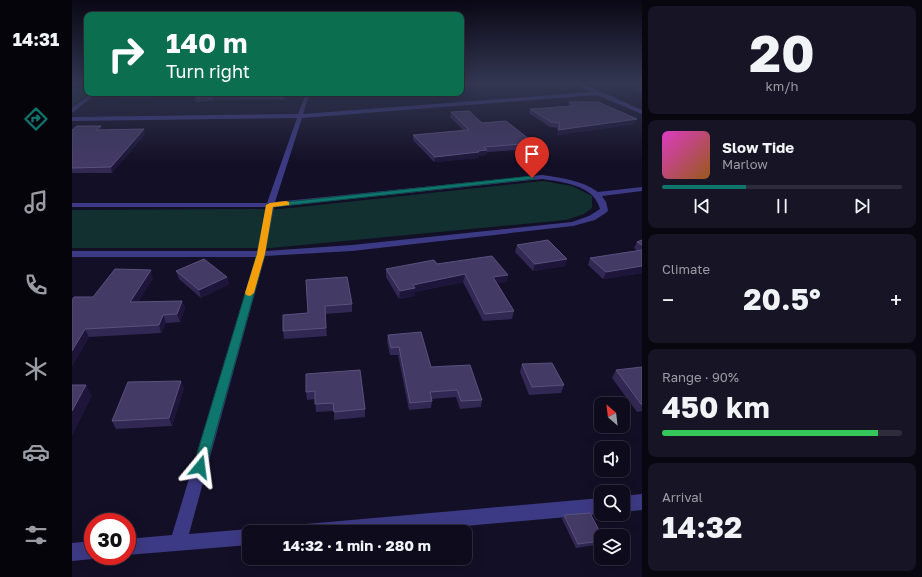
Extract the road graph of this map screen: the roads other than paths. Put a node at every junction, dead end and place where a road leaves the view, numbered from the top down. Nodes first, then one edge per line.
1 (303, 110) edge
2 (380, 110) edge
3 (301, 116) junction
4 (72, 119) edge
5 (642, 189) edge
6 (598, 194) junction
7 (72, 205) edge
8 (270, 205) junction
9 (72, 254) edge
10 (261, 254) junction
11 (642, 502) edge
12 (630, 503) edge
13 (594, 507) edge
14 (385, 525) edge
15 (242, 538) edge
16 (178, 543) junction
17 (136, 546) edge
18 (84, 551) edge
19 (72, 552) edge

1 - 3 street
2 - 3 street
3 - 4 street
3 - 8 street
5 - 6 street
6 - 8 street
6 - 10 street
7 - 8 street
8 - 10 street
9 - 10 street
10 - 16 street
11 - 12 street
13 - 14 street
15 - 16 street
16 - 17 street
18 - 19 street

